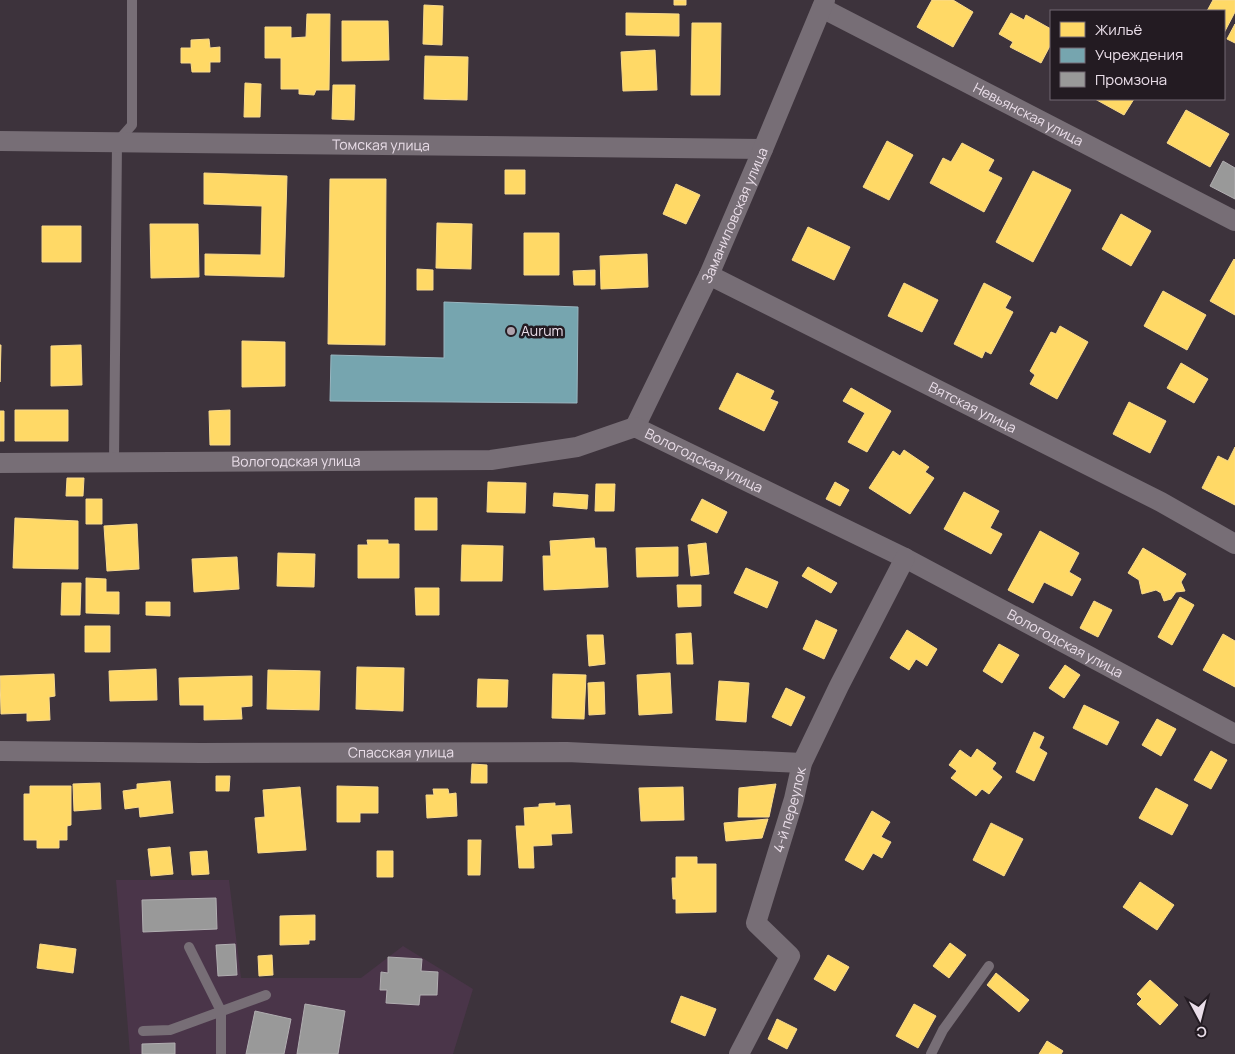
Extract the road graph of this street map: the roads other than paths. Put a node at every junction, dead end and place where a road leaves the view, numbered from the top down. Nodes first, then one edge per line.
1 (132, 0) edge
2 (823, 4) edge
3 (0, 141) edge
4 (118, 142) junction
5 (763, 149) junction
6 (1235, 221) edge
7 (709, 275) junction
8 (635, 427) junction
9 (114, 462) junction
10 (0, 463) edge
11 (1235, 544) edge
12 (905, 558) junction
13 (1235, 734) edge
14 (0, 751) edge
15 (802, 763) junction
16 (189, 947) dead end
17 (989, 966) dead end
18 (266, 995) dead end
19 (220, 1011) junction
20 (143, 1030) dead end
21 (221, 1054) edge
22 (739, 1054) edge
23 (931, 1054) edge

1 - 4 lane
2 - 5 street, Заманиловская улица
2 - 6 street, Невьянская улица
3 - 4 street, Томская улица
4 - 5 street, Томская улица
4 - 9 lane
5 - 7 street, Заманиловская улица
7 - 8 street, Заманиловская улица
7 - 11 street, Вятская улица
8 - 9 street, Вологодская улица
8 - 12 street, Вологодская улица
9 - 10 street, Вологодская улица
12 - 13 street, Вологодская улица
12 - 15 street, 4-й переулок
14 - 15 street, Спасская улица
15 - 22 street, 4-й переулок
16 - 19 lane
17 - 23 lane
18 - 19 lane
19 - 20 lane
19 - 21 lane

